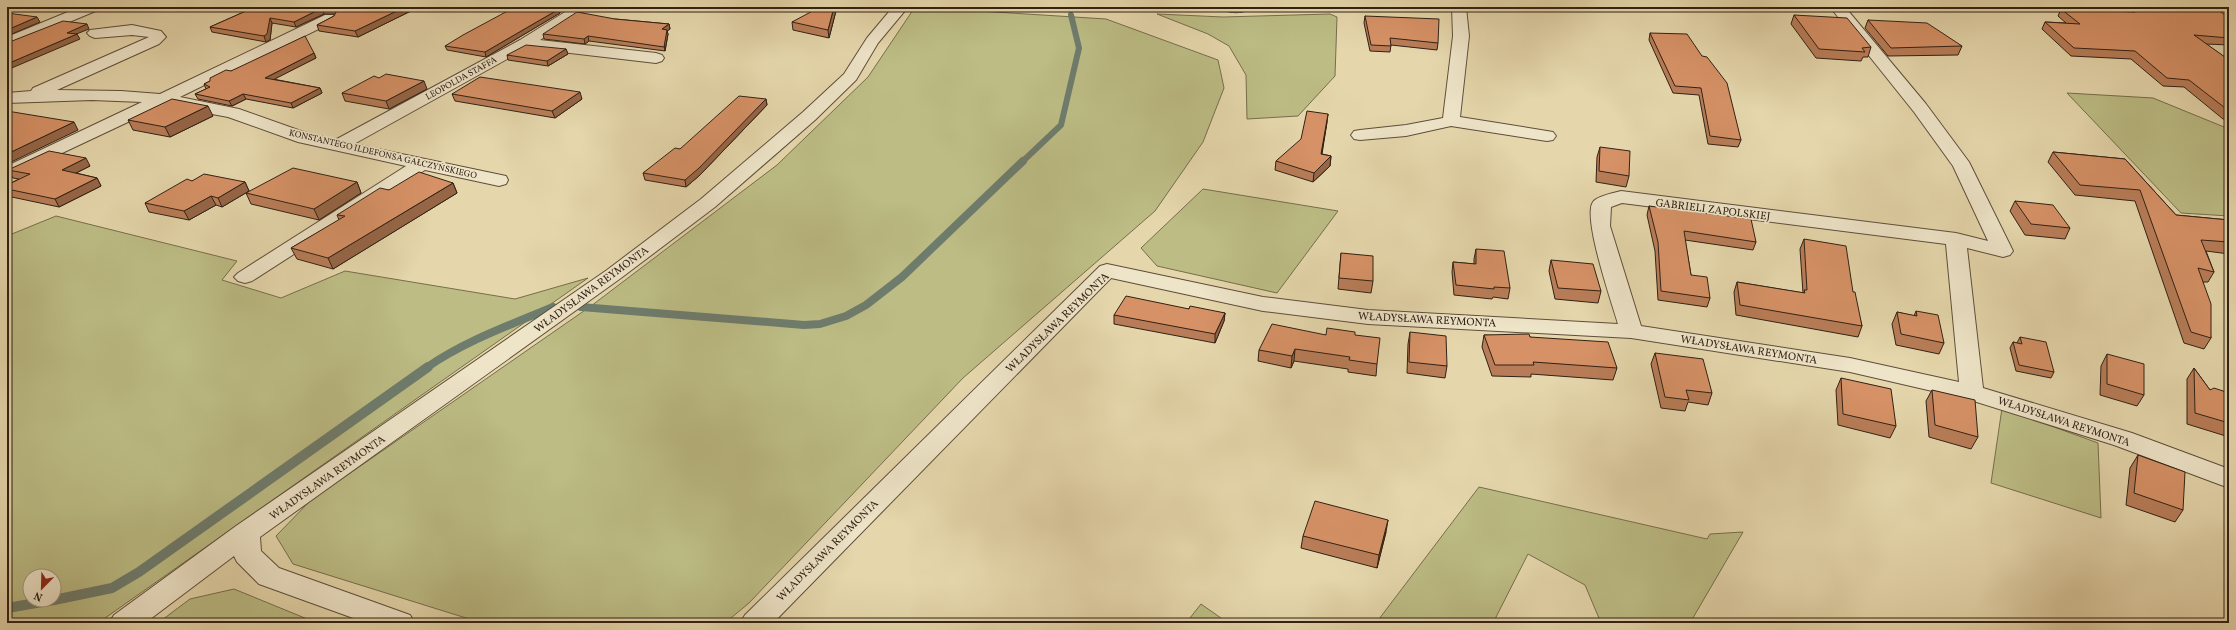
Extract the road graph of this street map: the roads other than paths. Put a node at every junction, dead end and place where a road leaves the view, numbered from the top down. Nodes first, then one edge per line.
1 (93, 7) edge
2 (583, 7) edge
3 (901, 7) edge
4 (1228, 7) edge
5 (1244, 7) edge
6 (1459, 7) edge
7 (1837, 7) edge
8 (330, 18) edge
9 (95, 33) dead end
10 (7, 43) edge
11 (525, 43) junction
12 (656, 58) dead end
13 (31, 96) junction
14 (7, 98) edge
15 (160, 99) junction
16 (1451, 121) junction
17 (1360, 135) dead end
18 (1547, 136) dead end
19 (337, 146) junction
20 (422, 164) junction
21 (7, 173) edge
22 (499, 180) dead end
23 (1956, 239) junction
24 (245, 277) dead end
25 (1630, 331) junction
26 (1972, 392) junction
27 (2229, 479) edge
28 (246, 534) junction
29 (124, 623) edge
30 (400, 623) edge
31 (755, 623) edge

1 - 10 street
2 - 11 street, LEOPOLDA STAFFA
3 - 28 street, WŁADYSŁAWA REYMONTA
4 - 5 street
6 - 16 street
7 - 23 street, GABRIELI ZAPOLSKIEJ
8 - 15 street
9 - 13 street
11 - 12 street
11 - 19 street, LEOPOLDA STAFFA
13 - 14 street, KONSTANTEGO ILDEFONSA GAŁCZYŃSKIEGO
13 - 15 street, KONSTANTEGO ILDEFONSA GAŁCZYŃSKIEGO
15 - 19 street, KONSTANTEGO ILDEFONSA GAŁCZYŃSKIEGO
15 - 21 street
16 - 17 street
16 - 18 street
19 - 20 street, KONSTANTEGO ILDEFONSA GAŁCZYŃSKIEGO
20 - 22 street, KONSTANTEGO ILDEFONSA GAŁCZYŃSKIEGO
20 - 24 street
23 - 25 street, GABRIELI ZAPOLSKIEJ
23 - 26 street
25 - 26 street, WŁADYSŁAWA REYMONTA
25 - 31 street, WŁADYSŁAWA REYMONTA
26 - 27 street, WŁADYSŁAWA REYMONTA
28 - 29 street, WŁADYSŁAWA REYMONTA
28 - 30 street

